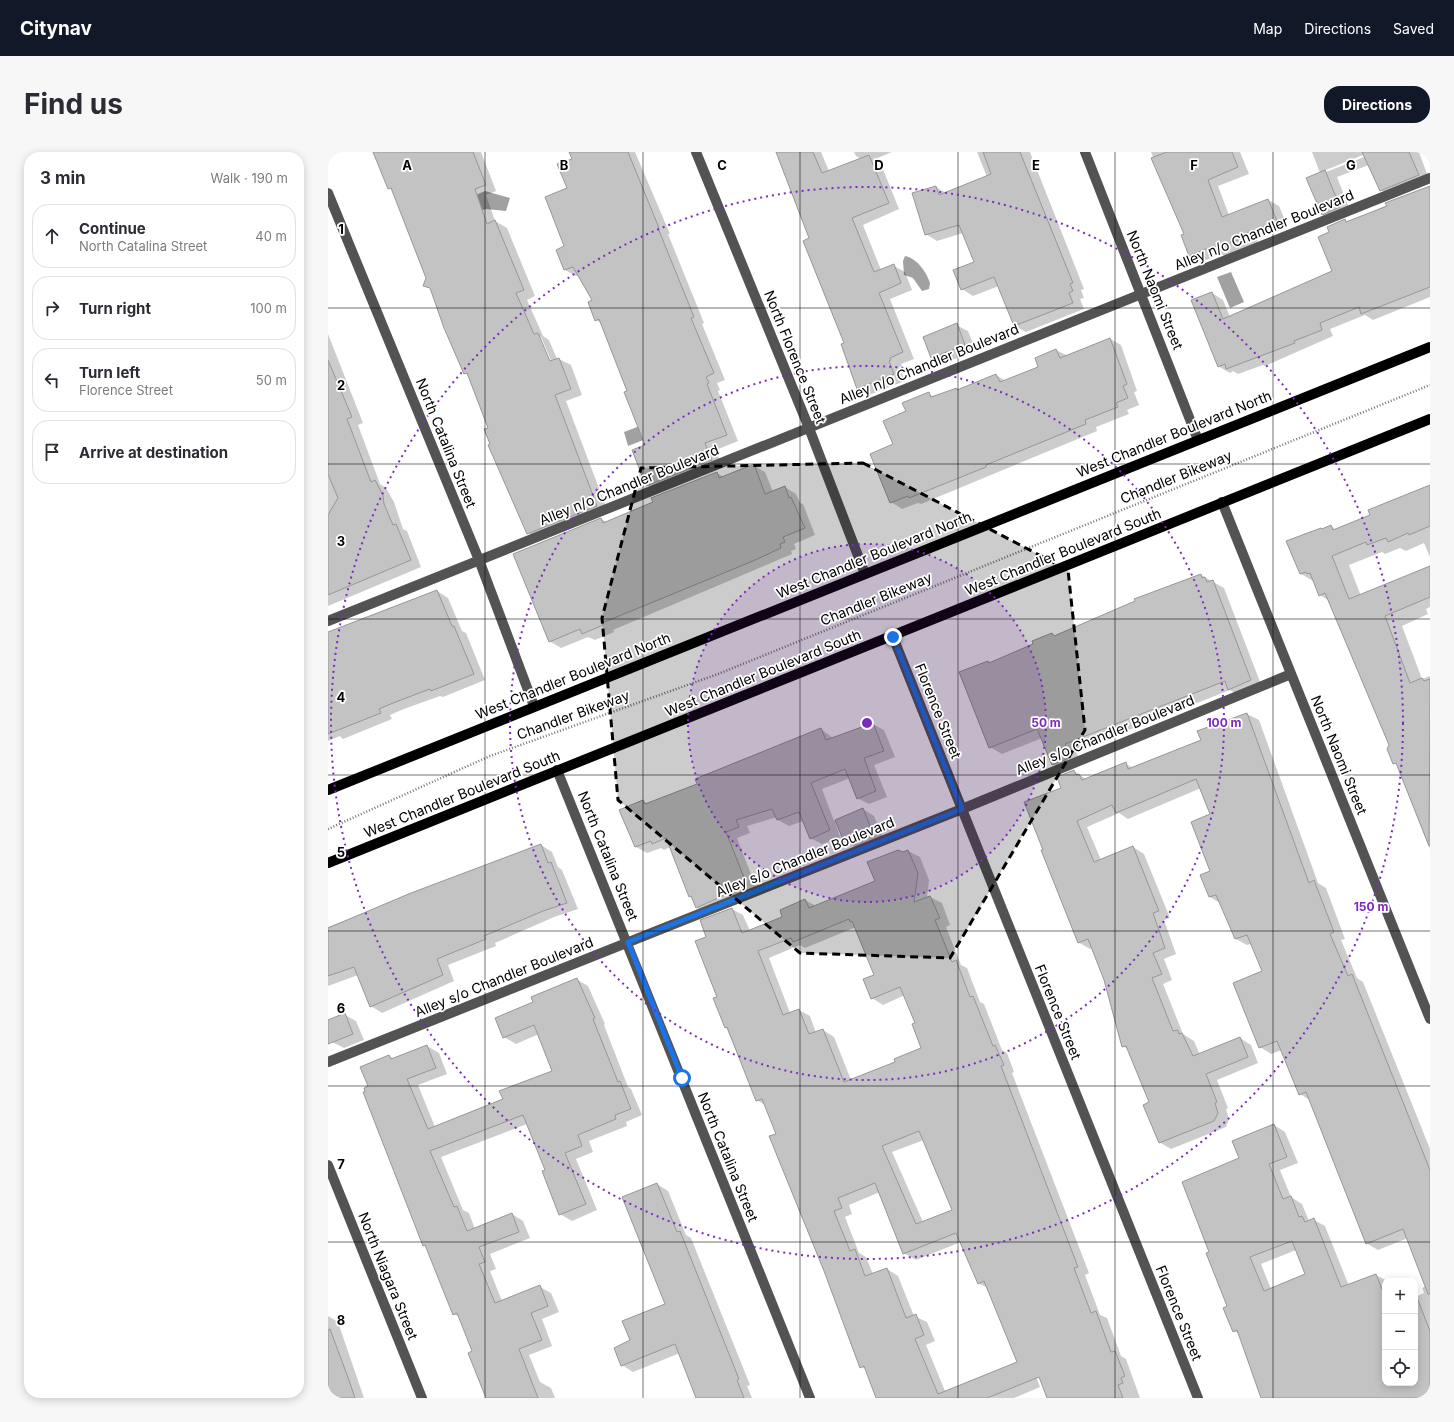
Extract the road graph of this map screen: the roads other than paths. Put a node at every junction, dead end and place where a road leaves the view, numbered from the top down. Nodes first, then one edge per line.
1 (696, 152) edge
2 (1085, 152) edge
3 (1430, 178) edge
4 (328, 193) edge
5 (1142, 294) junction
6 (1430, 347) edge
7 (1430, 419) edge
8 (809, 428) junction
9 (1198, 440) junction
10 (1222, 502) junction
11 (479, 560) junction
12 (865, 574) junction
13 (328, 621) edge
14 (893, 637) junction
15 (1291, 674) junction
16 (534, 706) junction
17 (557, 770) junction
18 (328, 790) edge
19 (962, 809) junction
20 (328, 863) edge
21 (628, 942) junction
22 (1430, 1019) edge
23 (328, 1062) edge
24 (328, 1165) edge
25 (422, 1398) edge
26 (810, 1398) edge
27 (1198, 1398) edge

1 - 8 street, North Florence Street
2 - 5 street, North Naomi Street
3 - 5 street, Alley n/o Chandler Boulevard
4 - 11 street, North Catalina Street
5 - 8 street, Alley n/o Chandler Boulevard
5 - 9 street, North Naomi Street
6 - 9 main road, West Chandler Boulevard North
7 - 10 main road, West Chandler Boulevard South
8 - 11 street, Alley n/o Chandler Boulevard
8 - 12 street, North Florence Street
9 - 12 main road, West Chandler Boulevard North
10 - 14 main road, West Chandler Boulevard South
10 - 15 street, North Naomi Street
11 - 13 street, Alley n/o Chandler Boulevard
11 - 16 street, North Catalina Street
12 - 16 main road, West Chandler Boulevard North
14 - 17 main road, West Chandler Boulevard South
14 - 19 street, Florence Street
15 - 19 street, Alley s/o Chandler Boulevard
15 - 22 street, North Naomi Street
16 - 18 main road, West Chandler Boulevard North
17 - 20 main road, West Chandler Boulevard South
17 - 21 street, North Catalina Street
19 - 21 street, Alley s/o Chandler Boulevard
19 - 27 street, Florence Street
21 - 23 street, Alley s/o Chandler Boulevard
21 - 26 street, North Catalina Street
24 - 25 street, North Niagara Street

